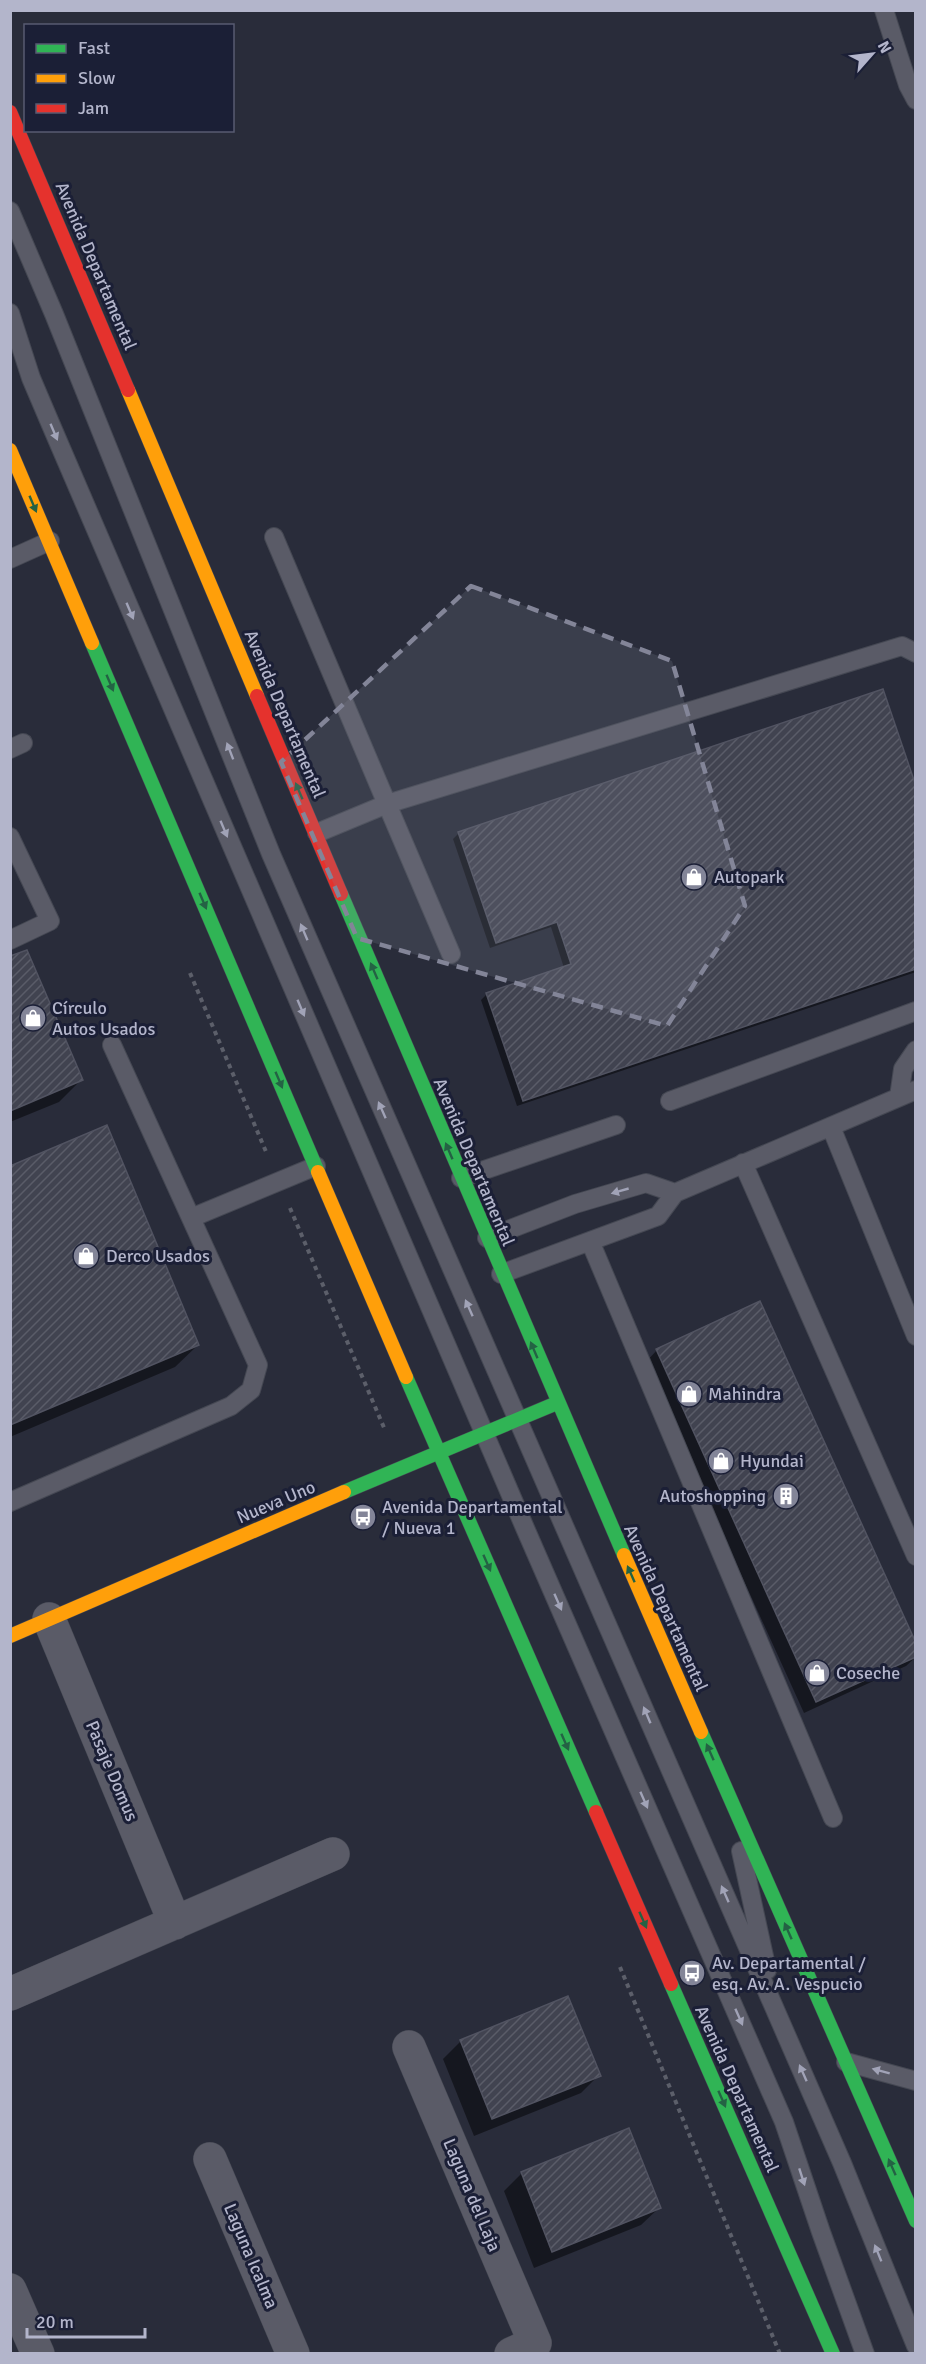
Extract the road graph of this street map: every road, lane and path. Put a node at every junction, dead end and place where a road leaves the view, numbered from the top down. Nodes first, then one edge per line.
1 (884, 10) edge
2 (915, 100) edge
3 (10, 112) edge
4 (10, 211) edge
5 (10, 313) edge
6 (10, 450) edge
7 (274, 537) dead end
8 (50, 542) junction
9 (10, 559) edge
10 (915, 653) edge
11 (387, 804) junction
12 (317, 833) junction
13 (10, 837) edge
14 (10, 940) edge
15 (451, 954) dead end
16 (915, 1011) edge
17 (112, 1045) dead end
18 (915, 1050) edge
19 (907, 1093) edge
20 (670, 1101) dead end
21 (616, 1125) dead end
22 (831, 1127) junction
23 (743, 1163) junction
24 (316, 1166) junction
25 (461, 1178) junction
26 (675, 1193) junction
27 (191, 1218) junction
28 (487, 1238) junction
29 (590, 1240) junction
30 (501, 1274) junction
31 (915, 1336) edge
32 (557, 1403) junction
33 (518, 1419) junction
34 (484, 1433) junction
35 (438, 1452) junction
36 (10, 1502) edge
37 (915, 1556) edge
38 (49, 1619) junction
39 (10, 1636) edge
40 (728, 1793) junction
41 (833, 1818) dead end
42 (333, 1854) dead end
43 (175, 1923) junction
44 (10, 1994) edge
45 (776, 2010) junction
46 (409, 2047) dead end
47 (846, 2062) junction
48 (915, 2081) edge
49 (210, 2159) dead end
50 (911, 2196) edge
51 (915, 2220) edge
52 (821, 2232) junction
53 (889, 2280) junction
54 (10, 2290) edge
55 (915, 2320) edge
56 (915, 2346) edge
57 (523, 2348) edge
58 (38, 2354) edge
59 (293, 2354) edge
60 (833, 2354) edge
61 (853, 2354) edge
62 (865, 2354) edge

1 - 2 lane
12 -> 3 main road, Avenida Departamental
33 -> 4 lane
5 -> 34 lane
6 -> 8 main road, Avenida Departamental
7 - 11 lane
8 - 9 lane
8 -> 24 main road, Avenida Departamental
10 - 11 lane
11 - 12 lane
11 - 15 lane
25 -> 12 main road, Avenida Departamental
13 - 14 lane
16 - 20 lane
17 - 27 lane
18 - 19 lane
19 - 22 lane
21 - 25 lane
22 - 23 lane
22 - 31 lane
23 - 26 lane
23 - 37 lane
24 - 27 lane
24 - 35 main road, Avenida Departamental
25 - 28 main road, Avenida Departamental
26 -> 28 lane
26 - 29 lane
27 - 36 lane
28 - 30 main road, Avenida Departamental
29 - 30 lane
29 - 41 lane
32 -> 30 main road, Avenida Departamental
32 - 33 main road, Nueva Uno
40 -> 32 main road, Avenida Departamental
33 - 34 main road, Nueva Uno
45 -> 33 lane
34 - 35 main road, Nueva Uno
34 -> 52 lane
35 - 38 main road, Nueva Uno
35 -> 60 main road, Avenida Departamental
38 - 39 main road, Nueva Uno
38 - 43 street, Pasaje Domus
40 - 45 lane
47 -> 40 main road, Avenida Departamental
42 - 43 street
43 - 44 street
53 -> 45 lane
46 - 57 street, Laguna del Laja
48 -> 47 lane
50 -> 47 main road, Avenida Departamental
49 - 59 street, Laguna Icalma
50 - 51 main road, Avenida Departamental
52 - 61 lane
52 - 62 lane
53 - 55 lane
53 - 56 lane
54 - 58 street

